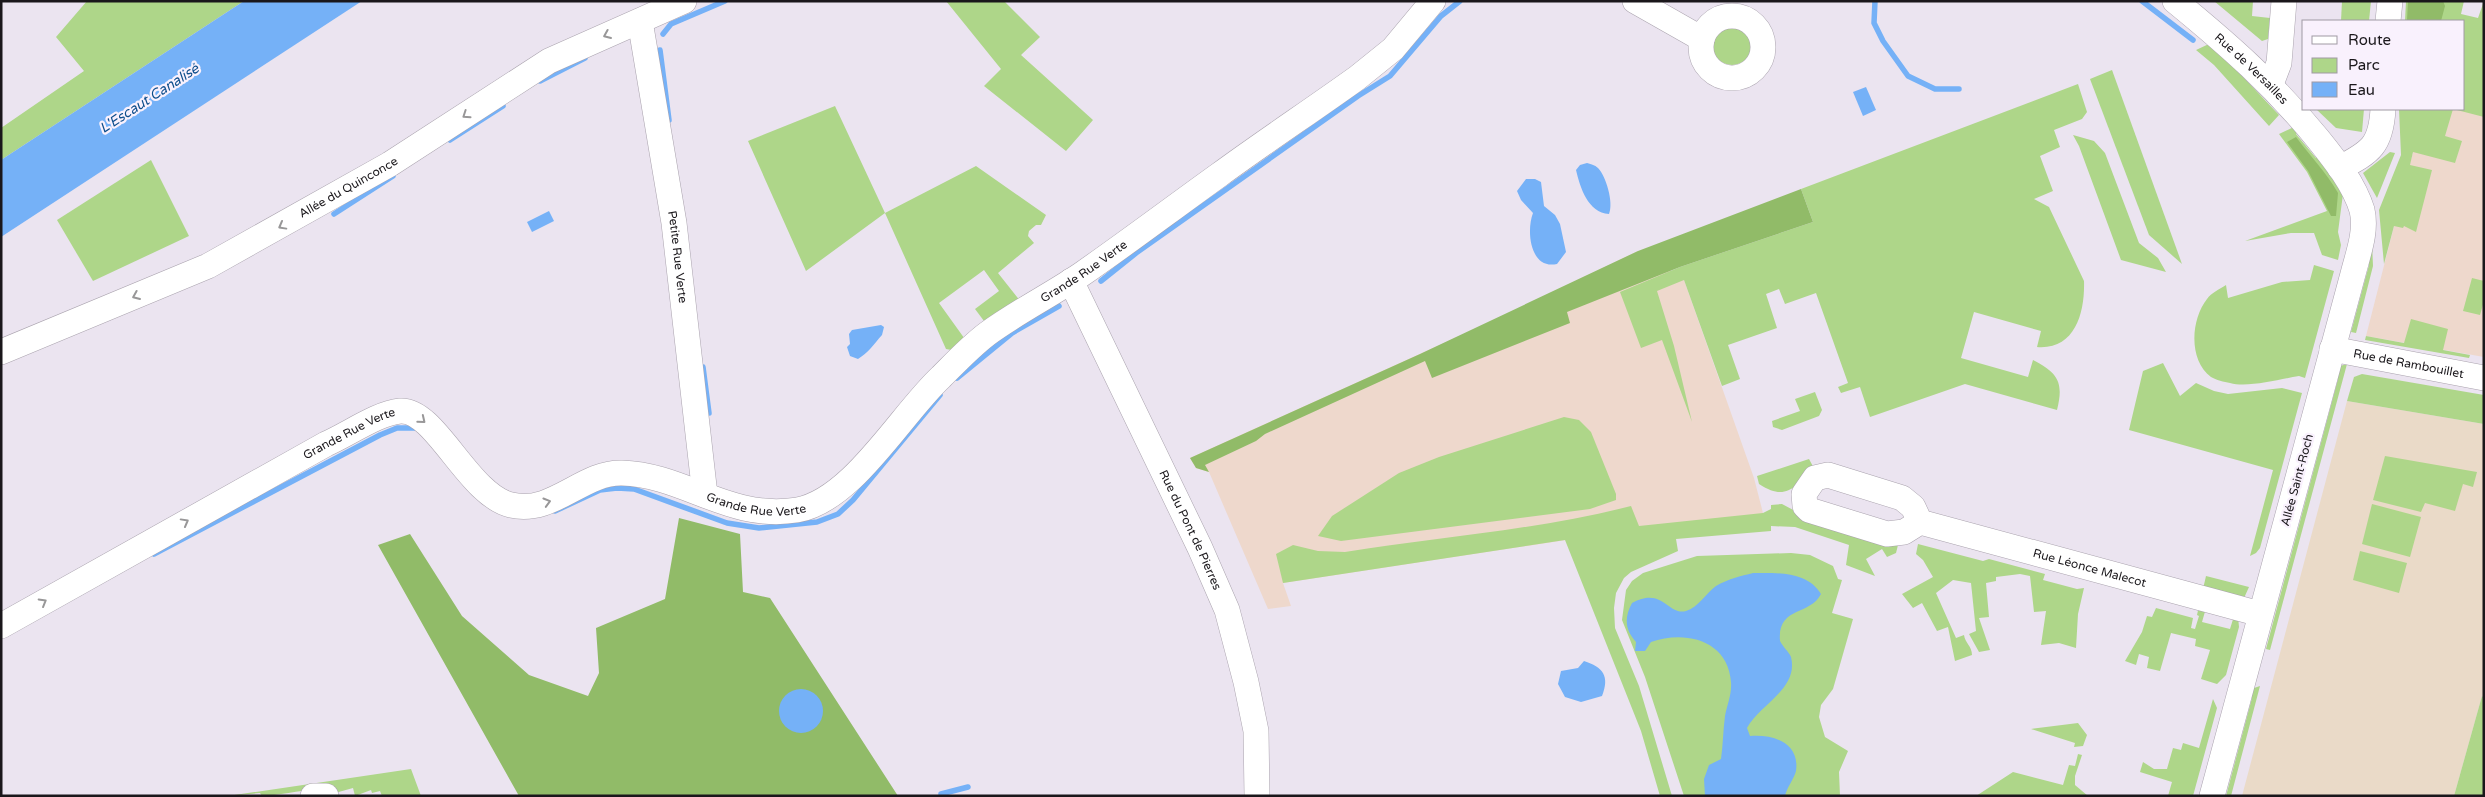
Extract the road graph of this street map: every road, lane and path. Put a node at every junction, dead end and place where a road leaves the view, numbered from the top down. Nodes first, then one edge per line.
1 (684, 1) edge
2 (1432, 1) edge
3 (1635, 1) edge
4 (2176, 1) edge
5 (2284, 1) edge
6 (2390, 1) edge
7 (1748, 10) edge
8 (2388, 20) edge
9 (640, 21) junction
10 (1702, 39) junction
11 (2271, 84) junction
12 (2383, 110) edge
13 (2340, 168) junction
14 (1071, 281) junction
15 (2332, 350) junction
16 (1, 352) edge
17 (2484, 378) edge
18 (705, 495) junction
19 (1920, 522) dead end
20 (2260, 614) junction
21 (1, 626) edge
22 (313, 796) edge
23 (326, 796) edge
24 (1257, 796) edge
25 (2212, 796) edge

1 - 9 street, Allée du Quinconce
2 - 14 street, Grande Rue Verte
3 - 10 street
4 - 11 street, Rue de Versailles
5 - 11 street
6 - 8 street
7 - 10 street
7 - 10 street
9 -> 16 street, Allée du Quinconce
9 - 18 street, Petite Rue Verte
11 - 13 street, Rue de Versailles
12 - 13 street
13 - 15 street, Allée Saint-Roch
14 - 18 street, Grande Rue Verte
14 - 24 street, Rue du Pont de Pierres
15 - 17 street, Rue de Rambouillet
15 - 20 street, Allée Saint-Roch
21 -> 18 street, Grande Rue Verte
19 - 20 street, Rue Léonce Malecot
20 - 25 street, Allée Saint-Roch
22 - 23 street

